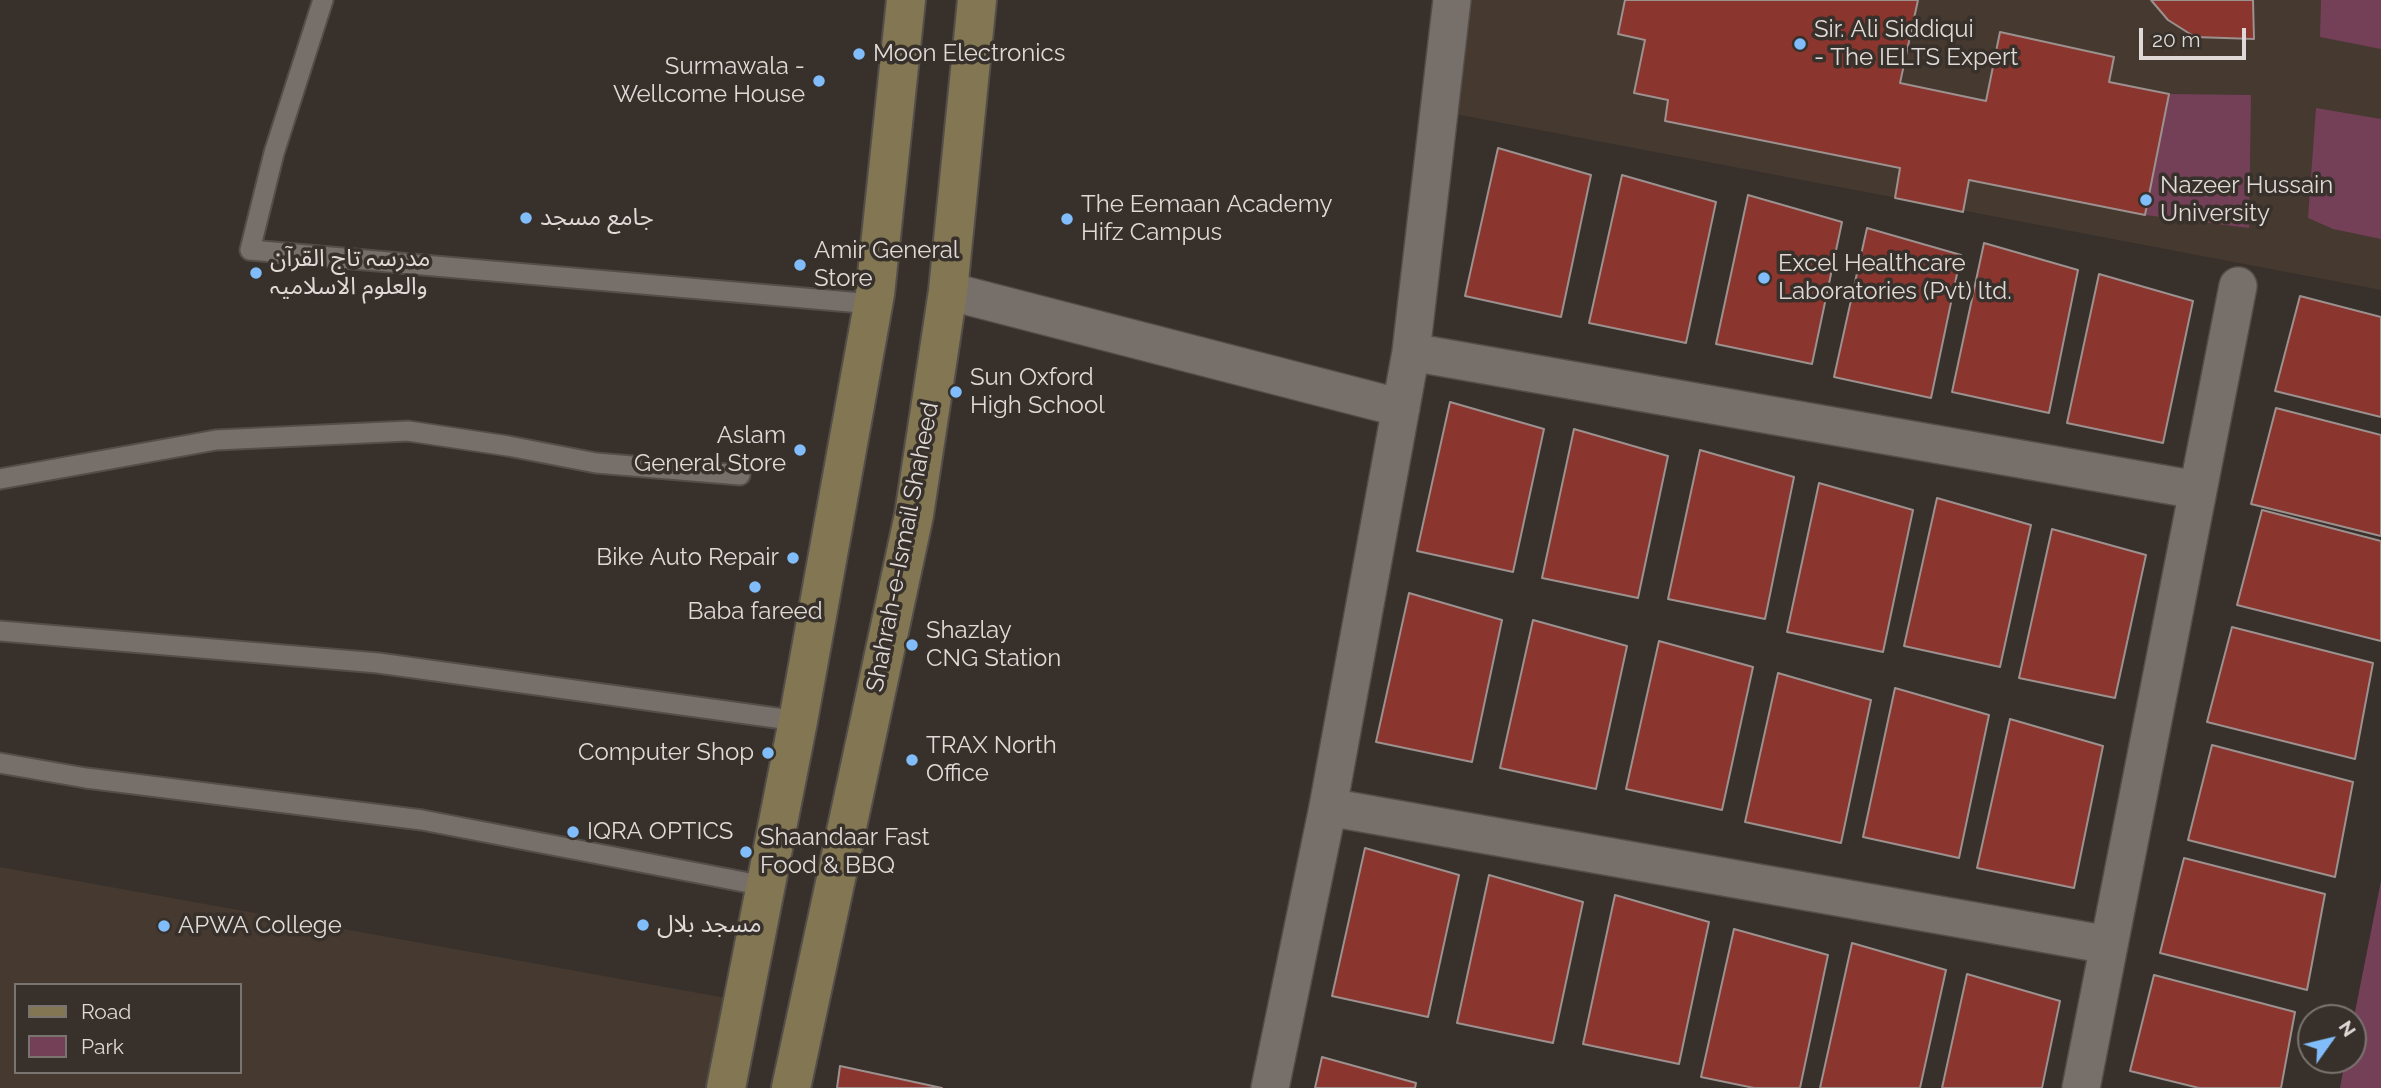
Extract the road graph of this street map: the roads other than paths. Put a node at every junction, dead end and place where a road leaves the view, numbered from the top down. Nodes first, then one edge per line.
1 (323, 0) edge
2 (906, 0) edge
3 (978, 0) edge
4 (1452, 0) edge
5 (2238, 286) dead end
6 (948, 292) junction
7 (873, 304) junction
8 (1411, 352) junction
9 (1401, 408) junction
10 (740, 475) dead end
11 (0, 479) edge
12 (2197, 490) junction
13 (0, 631) edge
14 (798, 721) junction
15 (0, 763) edge
16 (1328, 807) junction
17 (765, 886) junction
18 (2109, 945) junction
19 (726, 1088) edge
20 (790, 1088) edge
21 (1270, 1088) edge
22 (2081, 1088) edge

1 - 7 lane
2 - 7 main road
3 - 6 main road, Shahrah-e-Ismail Shaheed
4 - 8 street
5 - 12 street
6 - 9 street
6 - 20 main road, Shahrah-e-Ismail Shaheed
7 - 14 main road
8 - 9 street
8 - 12 street
9 - 16 street
10 - 11 lane
12 - 18 street
13 - 14 lane
14 - 17 main road
15 - 17 lane
16 - 18 street
16 - 21 street
17 - 19 main road
18 - 22 street

